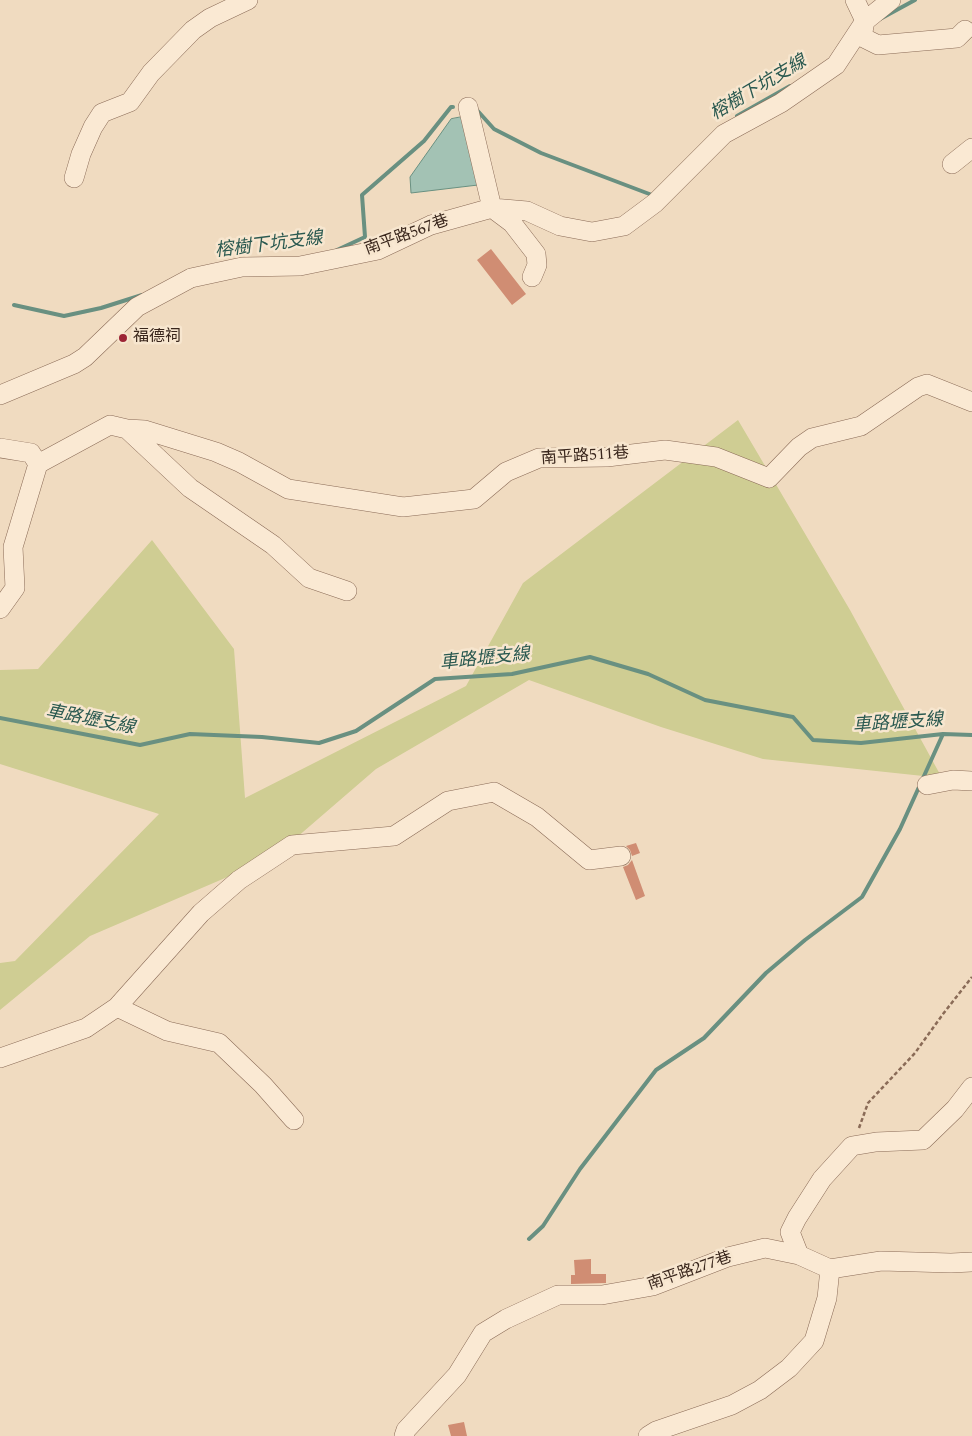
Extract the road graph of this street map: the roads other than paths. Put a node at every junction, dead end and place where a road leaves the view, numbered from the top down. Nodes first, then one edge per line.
1 (248, 0) edge
2 (854, 0) edge
3 (891, 0) edge
4 (865, 21) junction
5 (965, 30) dead end
6 (468, 106) dead end
7 (972, 148) edge
8 (952, 164) dead end
9 (74, 178) dead end
10 (492, 208) junction
11 (532, 277) dead end
12 (0, 395) edge
13 (972, 402) edge
14 (127, 429) junction
15 (0, 448) edge
16 (38, 464) junction
17 (347, 591) dead end
18 (0, 609) edge
19 (972, 781) edge
20 (928, 785) dead end
21 (621, 856) dead end
22 (118, 1007) junction
23 (0, 1058) edge
24 (972, 1087) edge
25 (294, 1120) dead end
26 (799, 1255) junction
27 (972, 1262) edge
28 (830, 1269) junction
29 (404, 1436) edge
30 (648, 1436) edge

1 - 9 lane
2 - 4 lane
3 - 4 lane, 南平路567巷
4 - 5 lane
4 - 10 lane, 南平路567巷
6 - 10 lane
7 - 8 lane
10 - 11 lane
10 - 12 lane, 南平路567巷
13 - 14 lane, 南平路511巷
14 - 16 lane
14 - 17 lane
15 - 16 lane
16 - 18 lane
19 - 20 lane
21 - 22 lane
22 - 23 lane
22 - 25 lane
24 - 26 lane
26 - 28 lane, 南平路277巷
26 - 29 lane, 南平路277巷
27 - 28 lane
28 - 30 lane

